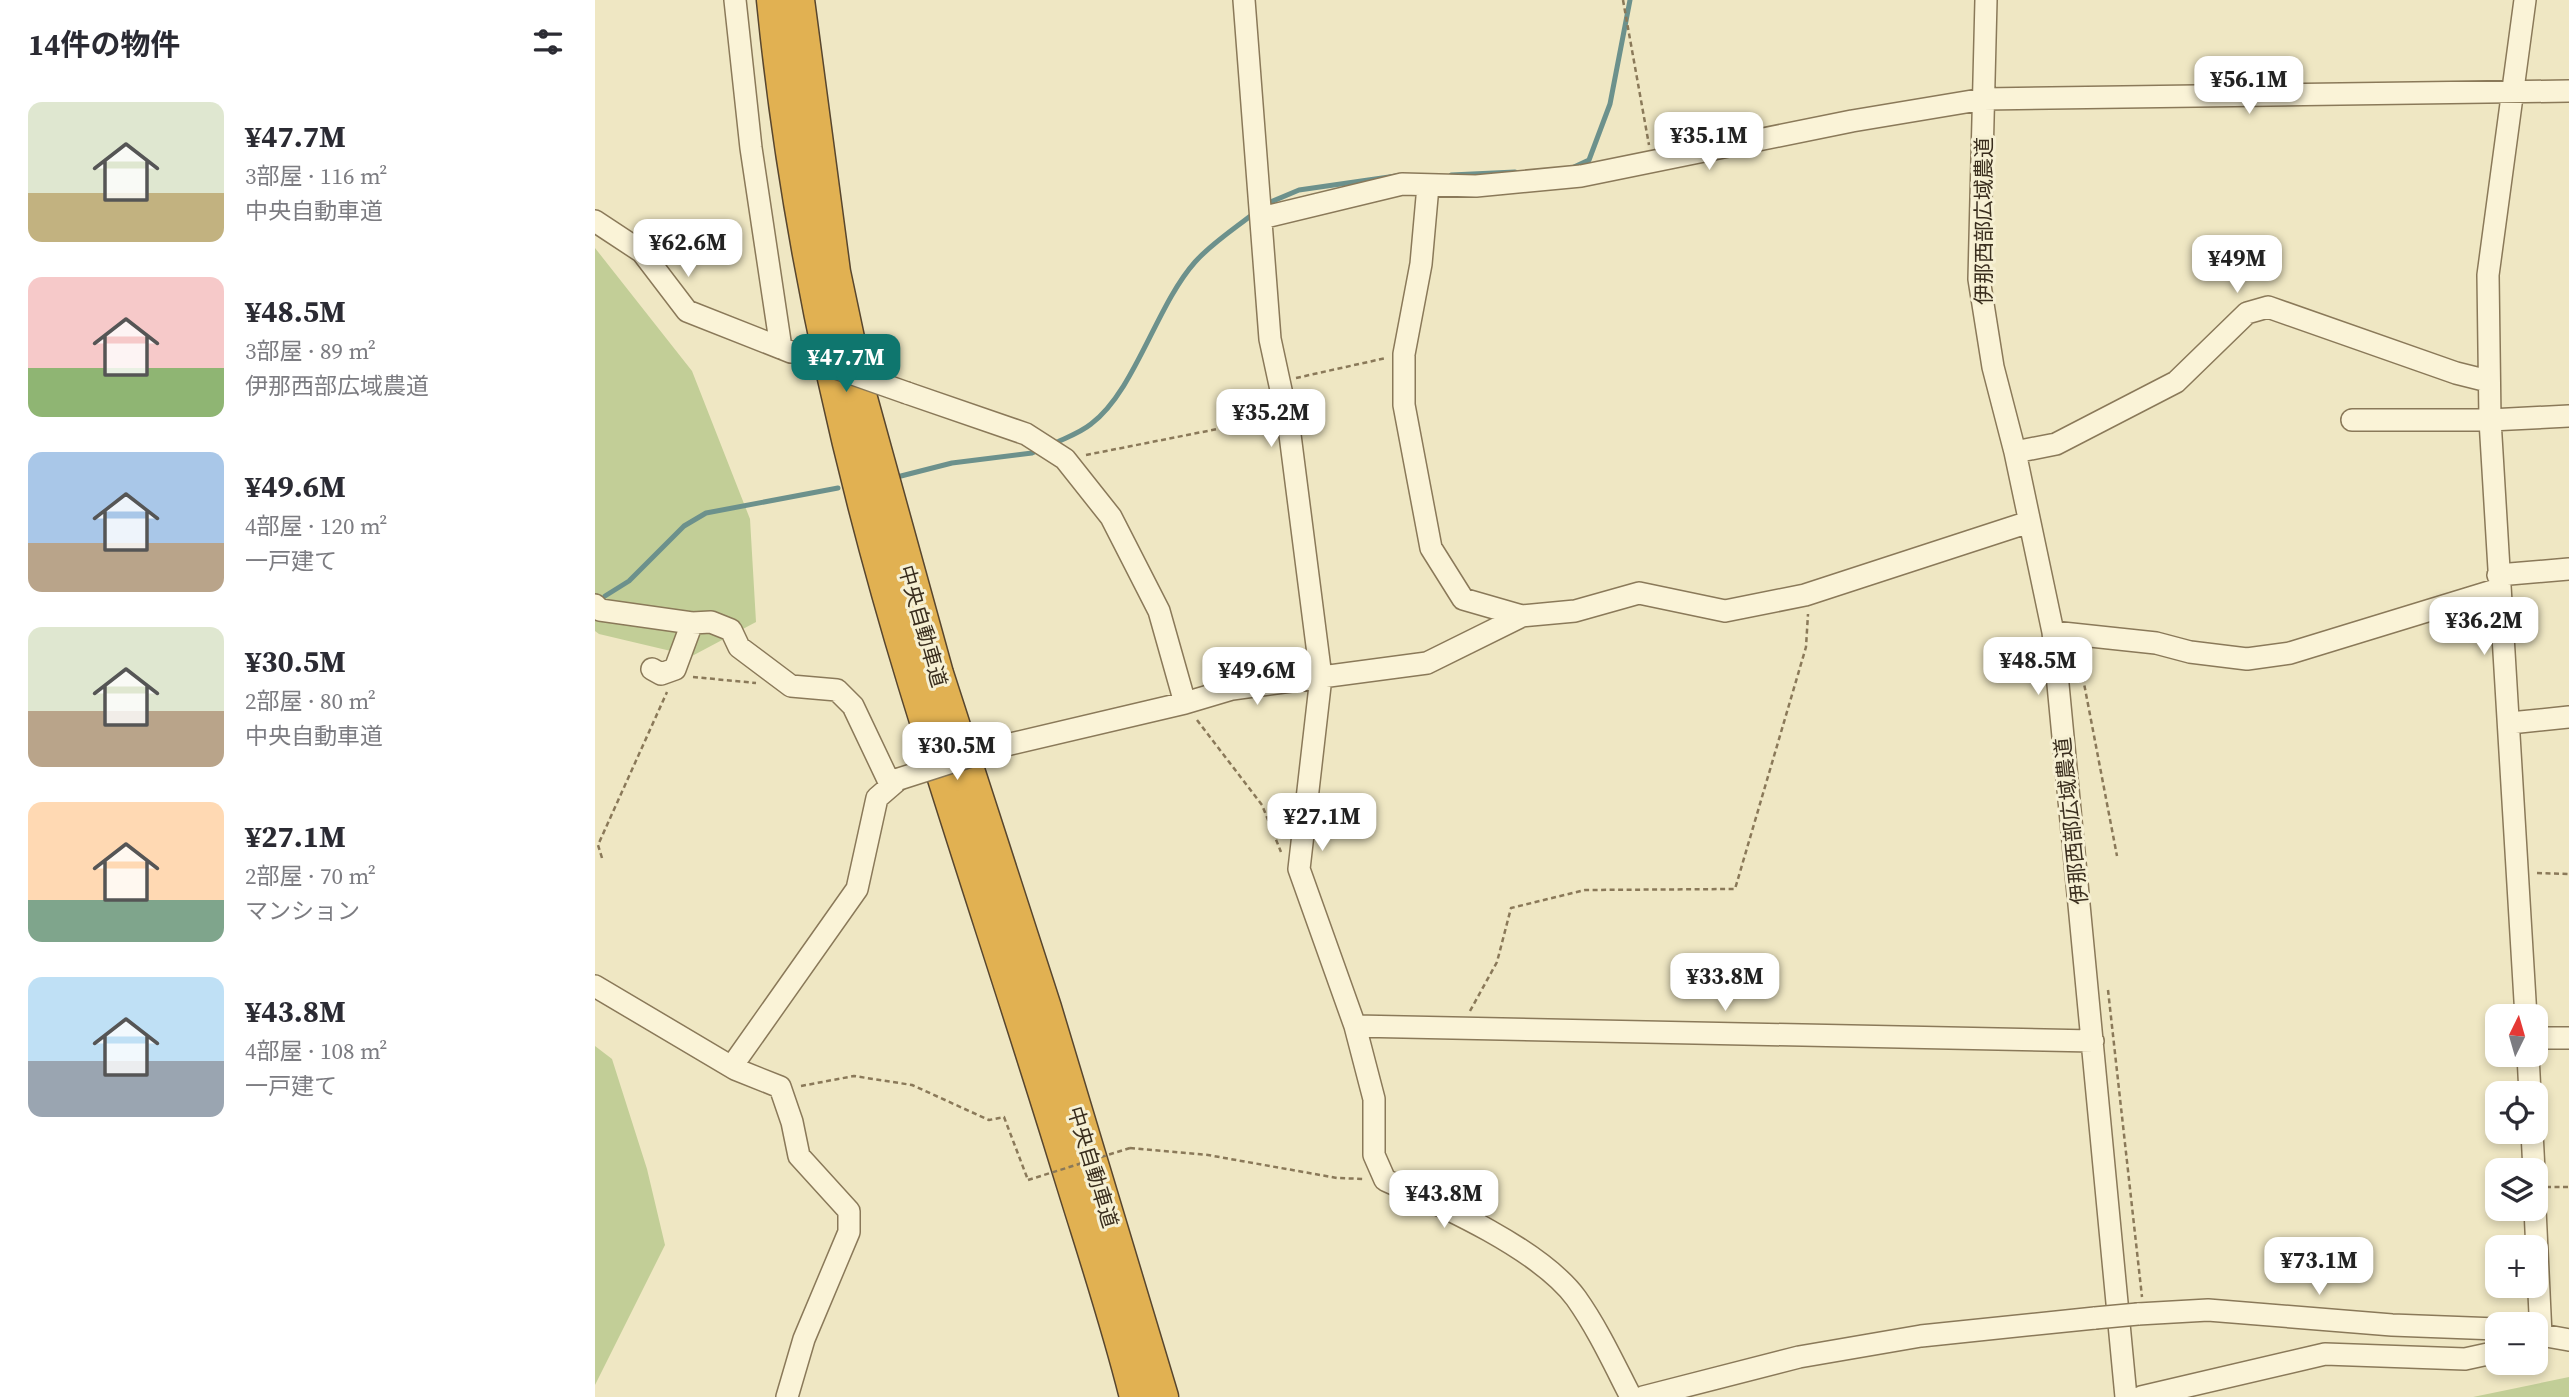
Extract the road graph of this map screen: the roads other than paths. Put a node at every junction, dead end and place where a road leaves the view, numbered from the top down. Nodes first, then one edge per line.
1 (735, 0) edge
2 (766, 0) edge
3 (773, 0) edge
4 (798, 0) edge
5 (1244, 0) edge
6 (1986, 0) edge
7 (2525, 0) edge
8 (776, 37) junction
9 (2569, 91) edge
10 (2514, 92) junction
11 (1984, 99) junction
12 (1428, 186) junction
13 (1261, 218) junction
14 (595, 221) edge
15 (790, 351) junction
16 (2488, 381) junction
17 (2569, 416) edge
18 (2352, 420) dead end
19 (2490, 420) junction
20 (2015, 452) junction
21 (2029, 522) junction
22 (2569, 569) edge
23 (2499, 582) junction
24 (595, 604) edge
25 (1522, 616) junction
26 (692, 623) junction
27 (2053, 632) junction
28 (652, 668) dead end
29 (1321, 677) junction
30 (1185, 703) junction
31 (2569, 717) edge
32 (2510, 723) junction
33 (895, 783) junction
34 (595, 986) edge
35 (2525, 1004) edge
36 (1356, 1026) junction
37 (2548, 1038) edge
38 (2569, 1038) edge
39 (2093, 1041) junction
40 (735, 1069) junction
41 (2535, 1221) edge
42 (2537, 1312) edge
43 (2485, 1329) edge
44 (2548, 1337) edge
45 (2569, 1340) edge
46 (2485, 1355) edge
47 (2152, 1396) edge
48 (787, 1397) edge
49 (1136, 1397) edge
50 (1162, 1397) edge
51 (1631, 1397) edge
52 (1643, 1397) edge
53 (2126, 1397) edge

1 - 15 street
2 - 8 street
3 - 8 highway, 中央自動車道
4 - 50 highway, 中央自動車道
5 - 13 street
6 - 11 street, 伊那西部広域農道
7 - 10 street
8 - 49 highway, 中央自動車道
9 - 10 street
10 - 11 street
10 - 16 street
11 - 12 street
11 - 20 street, 伊那西部広域農道
12 - 13 street
12 - 25 street
13 - 29 street
14 - 15 street
15 - 30 street, bridge
16 - 19 street
16 - 20 street
17 - 19 street
18 - 19 street
19 - 23 street
20 - 21 street, 伊那西部広域農道
21 - 25 street
21 - 27 street, 伊那西部広域農道
22 - 23 street
23 - 27 street
23 - 32 street
24 - 26 street
25 - 29 street
26 - 28 street
26 - 33 street
27 - 39 street, 伊那西部広域農道
29 - 30 street
29 - 36 street
30 - 33 street, bridge
31 - 32 street
32 - 35 street
33 - 40 street
34 - 40 street
36 - 39 street
36 - 51 street
37 - 38 street
39 - 53 street, 伊那西部広域農道
40 - 48 street
41 - 42 street
43 - 52 street, bridge
44 - 45 street
46 - 47 street

